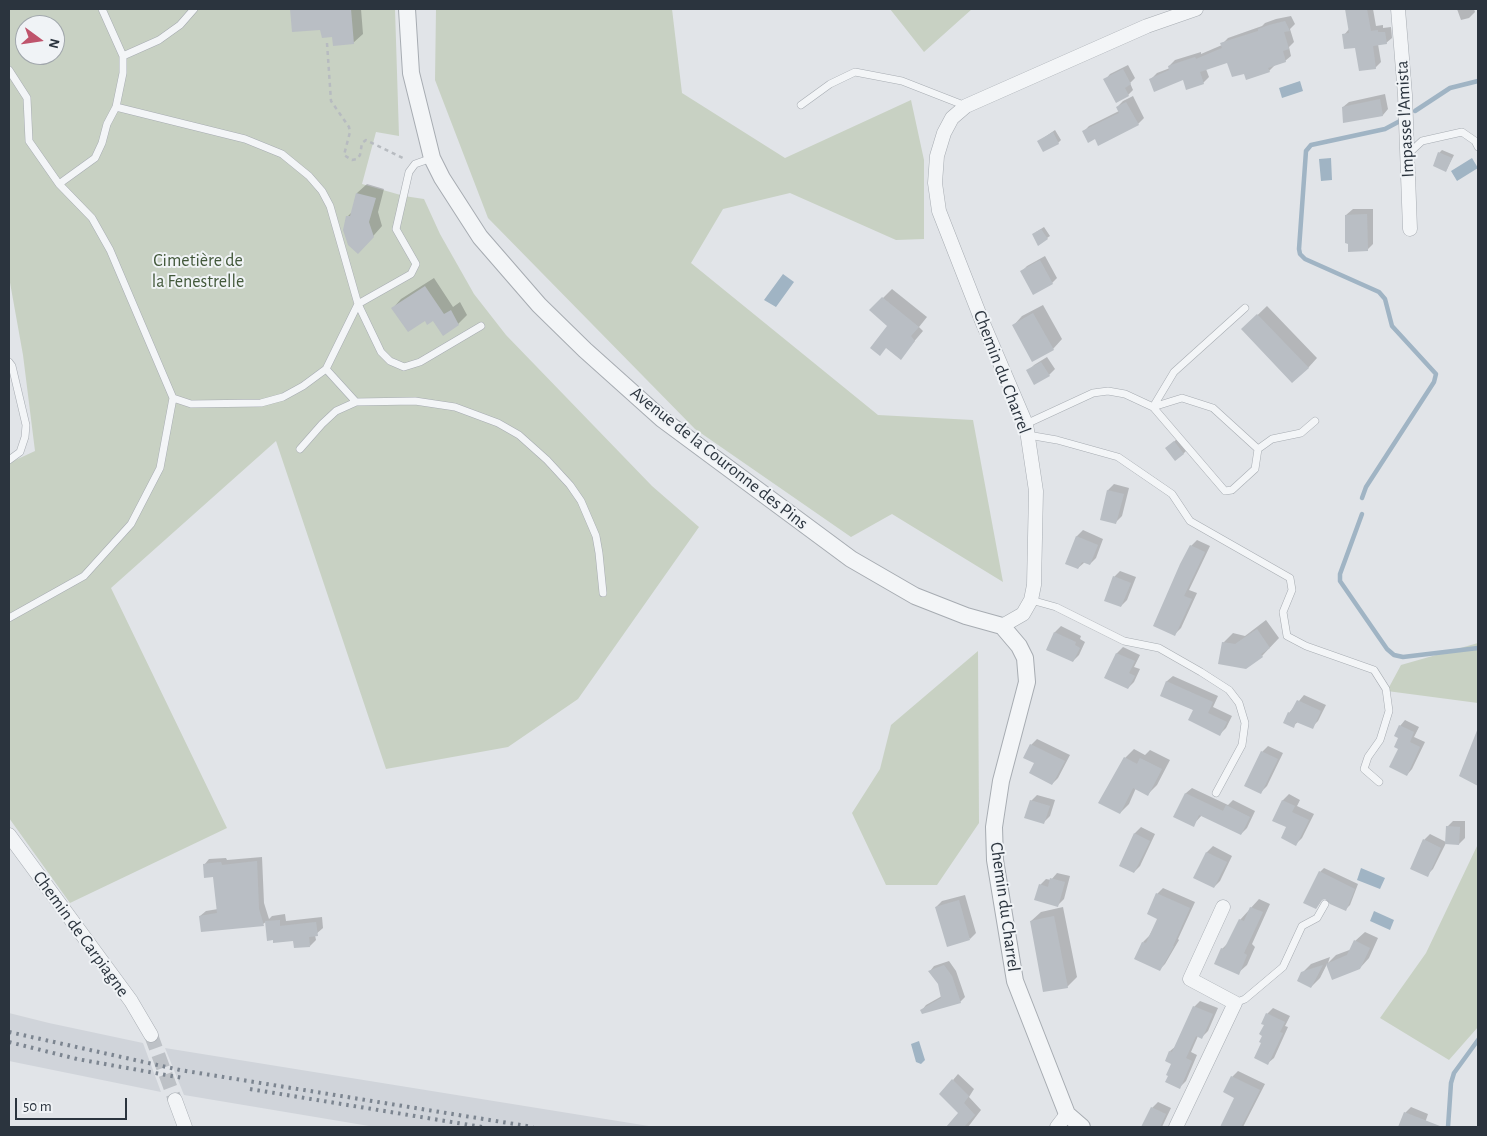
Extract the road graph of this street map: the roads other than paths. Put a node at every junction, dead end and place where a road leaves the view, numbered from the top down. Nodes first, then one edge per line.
1 (102, 9) edge
2 (194, 9) edge
3 (407, 9) edge
4 (1196, 9) edge
5 (1398, 9) edge
6 (123, 56) junction
7 (9, 70) edge
8 (801, 105) dead end
9 (966, 106) junction
10 (116, 107) junction
11 (1478, 147) edge
12 (1407, 156) junction
13 (432, 158) junction
14 (59, 184) junction
15 (1410, 229) dead end
16 (358, 304) junction
17 (1245, 308) dead end
18 (481, 326) dead end
19 (9, 362) edge
20 (326, 369) junction
21 (173, 398) junction
22 (356, 402) junction
23 (1154, 407) junction
24 (1315, 421) dead end
25 (1027, 429) junction
26 (300, 449) dead end
27 (1258, 449) junction
28 (9, 460) edge
29 (603, 593) dead end
30 (1031, 600) junction
31 (9, 618) edge
32 (1002, 626) junction
33 (1379, 782) dead end
34 (1216, 793) dead end
35 (9, 835) edge
36 (1326, 904) dead end
37 (1223, 907) dead end
38 (1234, 1003) junction
39 (151, 1035) tunnel mouth
40 (175, 1100) tunnel mouth
41 (1067, 1114) junction
42 (185, 1127) edge
43 (1056, 1127) edge
44 (1082, 1127) edge
45 (1176, 1127) edge

1 - 6 lane
2 - 6 lane
3 - 13 street, Avenue de la Couronne des Pins
4 - 9 street, Chemin du Charrel
5 - 12 street, Impasse l'Amista
6 - 10 lane
7 - 14 lane
8 - 9 lane
9 - 25 street, Chemin du Charrel
10 - 14 lane
10 - 16 lane
11 - 12 lane
12 - 15 street, Impasse l'Amista
13 - 16 lane
13 - 32 street, Avenue de la Couronne des Pins
14 - 21 lane
16 - 18 lane
16 - 20 lane
17 - 23 lane
19 - 28 lane
20 - 21 lane
20 - 22 lane
21 - 31 lane
22 - 26 lane
22 - 29 lane
23 - 25 lane
23 - 27 lane
23 - 27 lane
24 - 27 lane
25 - 30 street, Chemin du Charrel
25 - 33 lane
30 - 32 street
30 - 34 lane
32 - 41 street, Chemin du Charrel
35 - 39 street, Chemin de Carpiagne
36 - 38 lane
37 - 38 street
38 - 45 street
40 - 42 street
41 - 43 street
41 - 44 street, Chemin du Charrel

